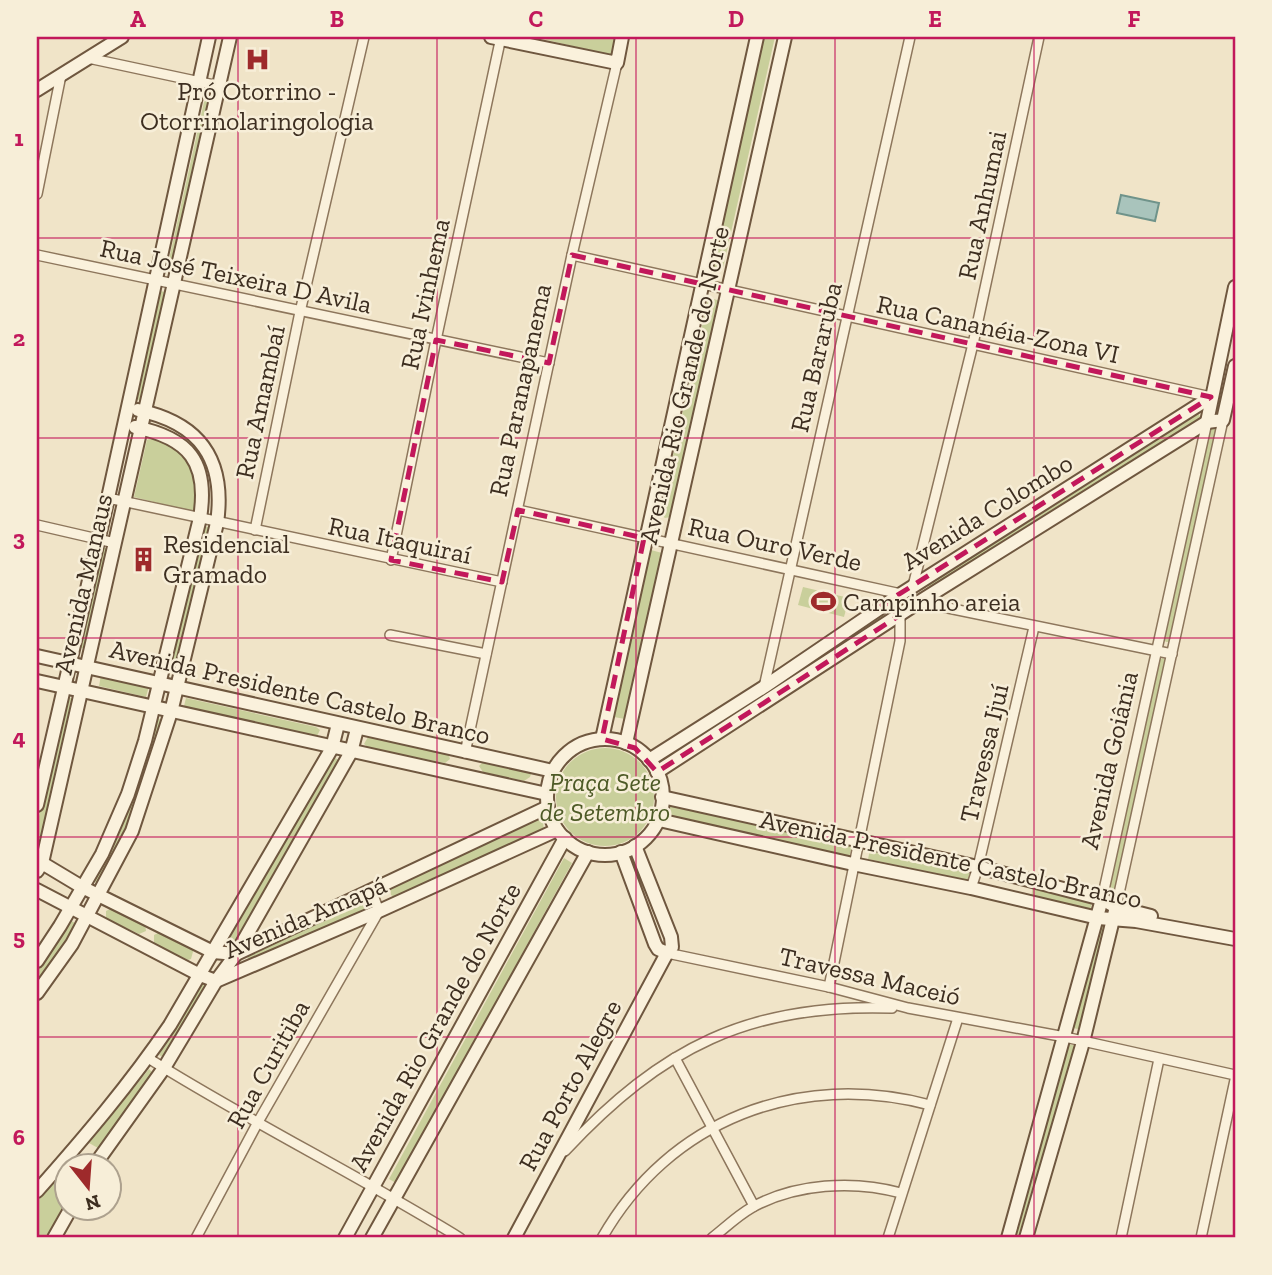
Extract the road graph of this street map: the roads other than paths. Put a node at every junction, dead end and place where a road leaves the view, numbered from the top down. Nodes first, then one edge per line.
1 (115, 37) edge
2 (122, 37) edge
3 (209, 37) edge
4 (230, 37) edge
5 (364, 37) edge
6 (622, 37) edge
7 (757, 37) edge
8 (785, 37) edge
9 (910, 37) edge
10 (1039, 37) edge
11 (498, 38) edge
12 (100, 50) junction
13 (88, 58) junction
14 (617, 63) junction
15 (61, 75) junction
16 (200, 82) junction
17 (219, 86) junction
18 (37, 90) edge
19 (37, 194) edge
20 (37, 255) edge
21 (572, 255) junction
22 (155, 282) junction
23 (172, 285) junction
24 (702, 286) junction
25 (1235, 287) edge
26 (728, 292) junction
27 (300, 312) junction
28 (847, 317) junction
29 (436, 340) junction
30 (973, 344) junction
31 (549, 363) junction
32 (1235, 366) edge
33 (1210, 397) junction
34 (1228, 398) junction
35 (128, 407) junction
36 (144, 411) junction
37 (1223, 420) junction
38 (1207, 422) junction
39 (124, 425) junction
40 (141, 428) junction
41 (108, 498) junction
42 (125, 502) junction
43 (518, 510) junction
44 (200, 518) junction
45 (217, 523) junction
46 (37, 525) edge
47 (255, 530) junction
48 (99, 538) junction
49 (645, 538) junction
50 (115, 543) junction
51 (671, 543) junction
52 (391, 560) junction
53 (790, 568) junction
54 (502, 582) junction
55 (913, 586) junction
56 (896, 597) junction
57 (919, 601) junction
58 (900, 615) junction
59 (1034, 627) junction
60 (390, 635) dead end
61 (1157, 651) junction
62 (486, 654) junction
63 (1172, 654) junction
64 (37, 656) edge
65 (68, 663) junction
66 (88, 668) junction
67 (37, 681) edge
68 (159, 682) junction
69 (63, 687) junction
70 (177, 687) junction
71 (764, 687) junction
72 (82, 692) junction
73 (153, 708) junction
74 (171, 712) junction
75 (338, 724) junction
76 (358, 729) junction
77 (602, 739) junction
78 (626, 743) junction
79 (331, 748) junction
80 (351, 751) junction
81 (465, 753) junction
82 (649, 760) junction
83 (553, 771) junction
84 (657, 772) junction
85 (460, 773) junction
86 (547, 793) junction
87 (662, 797) junction
88 (37, 804) edge
89 (548, 807) junction
90 (659, 820) junction
91 (561, 834) junction
92 (859, 840) junction
93 (635, 846) junction
94 (588, 852) junction
95 (621, 852) junction
96 (38, 863) edge
97 (853, 864) junction
98 (978, 867) junction
99 (1027, 880) junction
100 (82, 887) junction
101 (971, 888) junction
102 (37, 890) edge
103 (371, 890) junction
104 (99, 895) junction
105 (1102, 899) junction
106 (1022, 900) junction
107 (72, 906) junction
108 (379, 911) junction
109 (1115, 913) junction
110 (88, 916) junction
111 (1098, 918) junction
112 (154, 923) junction
113 (1235, 936) edge
114 (144, 944) junction
115 (213, 952) junction
116 (667, 953) junction
117 (236, 954) junction
118 (37, 961) edge
119 (200, 975) junction
120 (216, 981) junction
121 (829, 987) junction
122 (37, 993) edge
123 (908, 1008) junction
124 (958, 1018) junction
125 (1065, 1037) junction
126 (1083, 1042) junction
127 (148, 1058) junction
128 (675, 1058) junction
129 (1159, 1059) junction
130 (164, 1068) junction
131 (1235, 1077) edge
132 (930, 1105) junction
133 (258, 1122) junction
134 (713, 1127) junction
135 (79, 1145) junction
136 (86, 1152) edge
137 (104, 1152) edge
138 (556, 1160) junction
139 (373, 1185) junction
140 (37, 1191) edge
141 (901, 1193) junction
142 (394, 1197) junction
143 (754, 1206) junction
144 (63, 1222) edge
145 (54, 1238) edge
146 (195, 1238) edge
147 (345, 1238) edge
148 (372, 1238) edge
149 (460, 1238) edge
150 (514, 1238) edge
151 (601, 1238) edge
152 (712, 1238) edge
153 (888, 1238) edge
154 (1008, 1238) edge
155 (1026, 1238) edge
156 (1121, 1238) edge
157 (1201, 1238) edge

1 - 12 street
2 - 12 street
3 - 16 street, Avenida Manaus
4 - 17 street, Avenida Manaus
5 - 27 street, Rua Amambaí
6 - 14 street, Rua Paranapanema
7 - 24 street, Avenida Rio Grande do Norte
8 - 26 street, Avenida Rio Grande do Norte
9 - 28 street, Rua Bararuba
10 - 30 street, Rua Anhumai
11 - 14 street
11 - 29 street, Rua Ivinhema
12 - 13 street
13 - 15 street
13 - 16 street
14 - 21 street, Rua Paranapanema
15 - 18 street
15 - 19 street
16 - 17 street
16 - 22 street, Avenida Manaus
17 - 23 street, Avenida Manaus
20 - 22 street, Rua José Teixeira D Avila
21 - 24 street, Rua Cananéia-Zona VI
21 - 31 street, Rua Paranapanema
22 - 23 street, Rua José Teixeira D Avila
22 - 35 street, Avenida Manaus
23 - 27 street, Rua José Teixeira D Avila
23 - 36 street, Avenida Manaus
24 - 26 street, Rua Cananéia-Zona VI
24 - 49 street, Avenida Rio Grande do Norte
25 - 33 street, Avenida Goiânia
26 - 28 street, Rua Cananéia-Zona VI
26 - 51 street, Avenida Rio Grande do Norte
27 - 29 street, Rua José Teixeira D Avila
27 - 47 street, Rua Amambaí
28 - 30 street, Rua Cananéia-Zona VI
28 - 53 street, Rua Bararuba
29 - 31 street, Rua José Teixeira D Avila
29 - 52 street, Rua Ivinhema
30 - 33 street, Rua Cananéia-Zona VI
30 - 55 street, Rua Anhumai
31 - 43 street, Rua Paranapanema
32 - 34 street, Avenida Goiânia
33 - 34 street
33 - 38 street, Avenida Goiânia
33 - 55 street, Avenida Colombo
34 - 37 street, Avenida Goiânia
35 - 36 street
35 - 39 street, Avenida Manaus
36 - 40 street, Avenida Manaus
36 - 45 street
37 - 38 street
37 - 63 street, Avenida Goiânia
38 - 57 street, Avenida Colombo
38 - 61 street, Avenida Goiânia
39 - 40 street
39 - 41 street, Avenida Manaus
40 - 42 street, Avenida Manaus
40 - 44 street
41 - 42 street, Rua Itaquiraí
41 - 48 street, Avenida Manaus
42 - 44 street, Rua Itaquiraí
42 - 50 street, Avenida Manaus
43 - 49 street, Rua Ouro Verde
43 - 54 street, Rua Paranapanema
44 - 45 street, Rua Itaquiraí
44 - 68 street
45 - 47 street, Rua Itaquiraí
45 - 70 street
46 - 48 street
47 - 52 street, Rua Itaquiraí
48 - 50 street
48 - 65 street, Avenida Manaus
49 - 51 street, Rua Ouro Verde
49 - 77 street, Avenida Rio Grande do Norte
50 - 66 street, Avenida Manaus
51 - 53 street, Rua Ouro Verde
51 - 78 street, Avenida Rio Grande do Norte
52 - 54 street, Rua Itaquiraí
53 - 56 street, Rua Ouro Verde
53 - 71 street, Rua Bararuba
54 - 62 street, Rua Paranapanema
55 - 56 street, Avenida Colombo
55 - 57 street
56 - 58 street
56 - 71 street, Avenida Colombo
57 - 58 street, Avenida Colombo
57 - 59 street
58 - 84 street, Avenida Colombo
58 - 92 street
59 - 61 street
59 - 98 street, Travessa Ijuí
60 - 62 street
61 - 63 street
61 - 105 street, Avenida Goiânia
62 - 81 street, Rua Paranapanema
63 - 109 street, Avenida Goiânia
64 - 65 street, Avenida Presidente Castelo Branco
65 - 66 street, Avenida Presidente Castelo Branco
65 - 69 street, Avenida Manaus
66 - 68 street, Avenida Presidente Castelo Branco
66 - 72 street, Avenida Manaus
67 - 69 street, Avenida Presidente Castelo Branco
68 - 70 street, Avenida Presidente Castelo Branco
68 - 73 street
69 - 72 street, Avenida Presidente Castelo Branco
69 - 88 street, Avenida Manaus
70 - 74 street
70 - 75 street, Avenida Presidente Castelo Branco
71 - 82 street, Avenida Colombo
72 - 73 street, Avenida Presidente Castelo Branco
72 - 96 street, Avenida Manaus
73 - 74 street, Avenida Presidente Castelo Branco
73 - 100 street
74 - 79 street, Avenida Presidente Castelo Branco
74 - 104 street
75 - 76 street, Avenida Presidente Castelo Branco
75 - 79 street
76 - 80 street
76 - 81 street, Avenida Presidente Castelo Branco
77 - 78 street
77 - 83 street
78 - 82 street
79 - 80 street, Avenida Presidente Castelo Branco
79 - 115 street
80 - 85 street, Avenida Presidente Castelo Branco
80 - 117 street
81 - 83 street, Avenida Presidente Castelo Branco
81 - 85 street
82 - 84 street
83 - 86 street
84 - 87 street
85 - 86 street, Avenida Presidente Castelo Branco
86 - 89 street
87 - 90 street
87 - 92 street, Avenida Presidente Castelo Branco
89 - 91 street
89 - 103 street, Avenida Amapá
90 - 93 street
90 - 97 street, Avenida Presidente Castelo Branco
91 - 94 street
91 - 108 street, Avenida Amapá
91 - 139 street, Avenida Rio Grande do Norte
92 - 97 street
92 - 98 street, Avenida Presidente Castelo Branco
93 - 95 street
93 - 116 street
94 - 95 street
94 - 142 street, Avenida Rio Grande do Norte
95 - 116 street
96 - 100 street, Avenida Amapá
97 - 101 street, Avenida Presidente Castelo Branco
97 - 121 street
98 - 99 street, Avenida Presidente Castelo Branco
98 - 101 street, Travessa Ijuí
99 - 105 street, Avenida Presidente Castelo Branco
99 - 106 street
100 - 104 street, Avenida Amapá
100 - 107 street
101 - 106 street, Avenida Presidente Castelo Branco
102 - 107 street, Avenida Amapá
103 - 108 street
103 - 117 street, Avenida Amapá
104 - 110 street
104 - 112 street, Avenida Amapá
105 - 109 street, Avenida Presidente Castelo Branco
105 - 111 street, Avenida Goiânia
106 - 111 street, Avenida Presidente Castelo Branco
107 - 110 street, Avenida Amapá
107 - 118 street
108 - 120 street, Avenida Amapá
108 - 133 street, Rua Curitiba
109 - 111 street, Avenida Presidente Castelo Branco
109 - 113 street, Avenida Presidente Castelo Branco
109 - 126 street, Avenida Goiânia
110 - 114 street, Avenida Amapá
110 - 122 street
111 - 125 street, Avenida Goiânia
112 - 114 street
112 - 115 street, Avenida Amapá
114 - 119 street, Avenida Amapá
115 - 117 street, Avenida Amapá
115 - 119 street
116 - 121 street, Travessa Maceió
116 - 138 street, Rua Porto Alegre
117 - 120 street
119 - 120 street, Avenida Amapá
119 - 127 street
120 - 130 street
121 - 123 street, Travessa Maceió
123 - 124 street, Travessa Maceió
123 - 128 street
124 - 125 street, Travessa Maceió
124 - 132 street
125 - 126 street, Travessa Maceió
125 - 154 street, Avenida Goiânia
126 - 129 street, Travessa Maceió
126 - 155 street, Avenida Goiânia
127 - 130 street
127 - 135 street
128 - 134 street
128 - 138 street
129 - 131 street, Travessa Maceió
129 - 156 street
130 - 133 street
130 - 137 street
131 - 157 street
132 - 134 street
132 - 141 street
133 - 139 street
133 - 146 street, Rua Curitiba
134 - 143 street
134 - 151 street
135 - 136 street
135 - 140 street
138 - 150 street, Rua Porto Alegre
139 - 142 street
139 - 147 street, Avenida Rio Grande do Norte
141 - 143 street
141 - 153 street
142 - 148 street, Avenida Rio Grande do Norte
142 - 149 street
143 - 152 street
144 - 145 street

